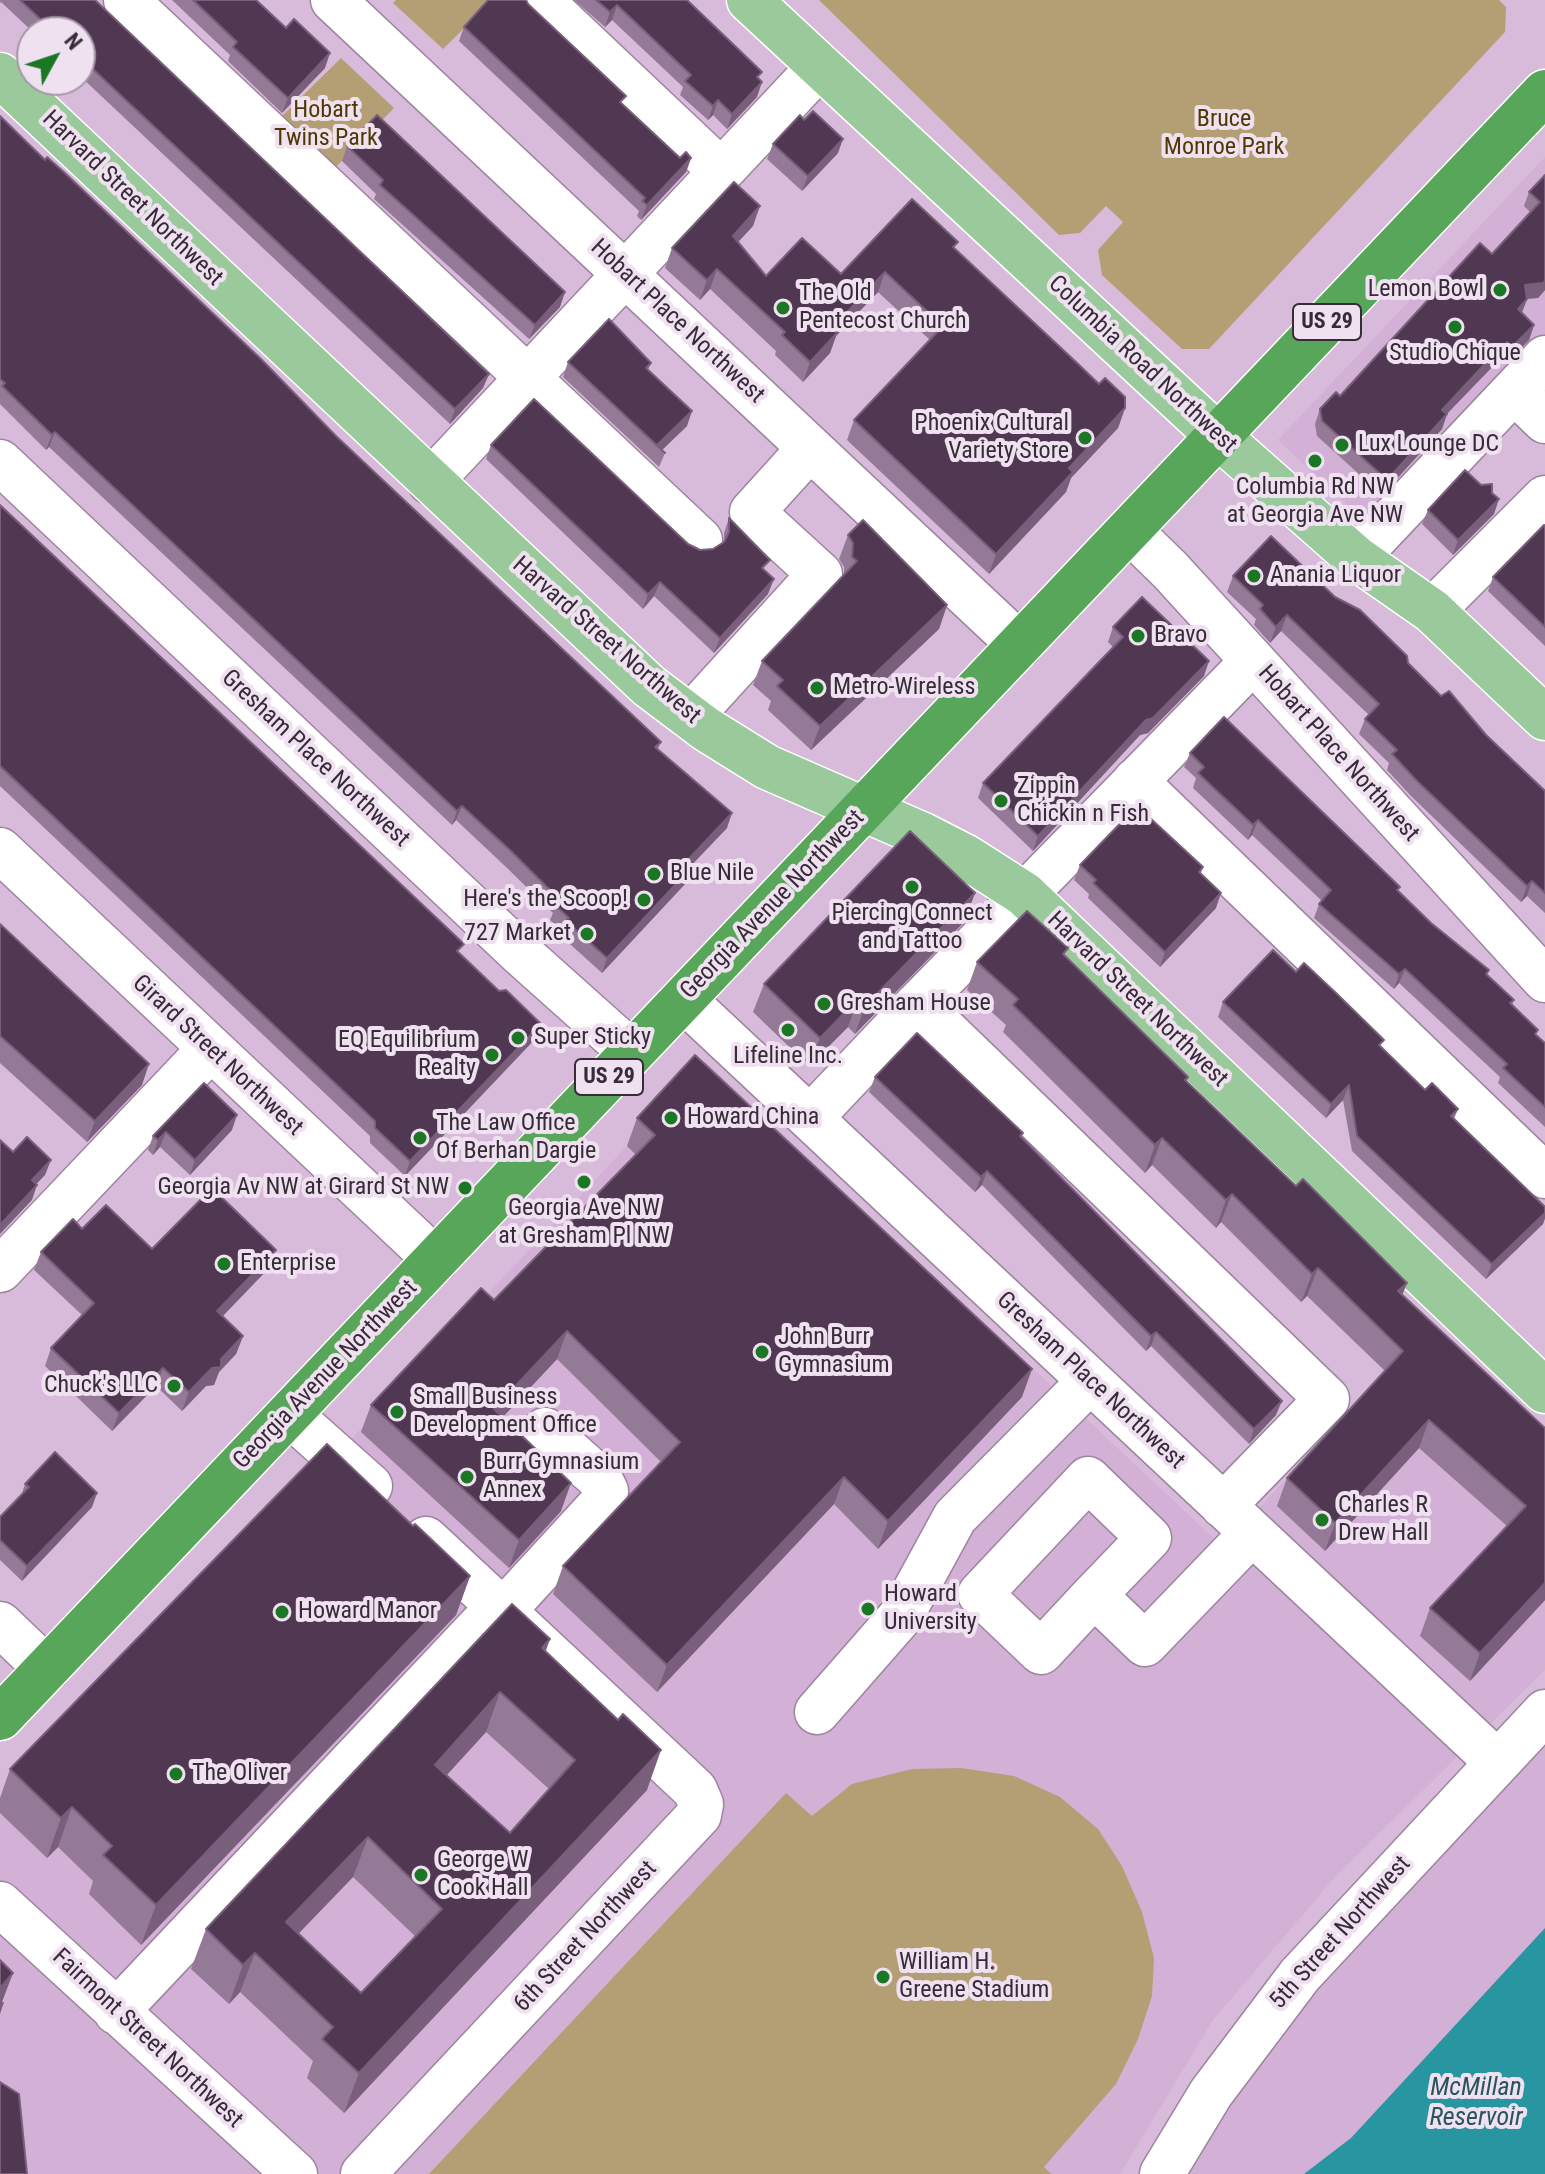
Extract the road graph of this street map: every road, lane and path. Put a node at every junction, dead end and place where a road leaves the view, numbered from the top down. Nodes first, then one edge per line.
1 (126, 0) edge
2 (333, 0) edge
3 (540, 0) edge
4 (749, 0) edge
5 (820, 66) junction
6 (0, 75) edge
7 (1545, 92) edge
8 (721, 171) junction
9 (625, 274) junction
10 (1545, 358) edge
11 (528, 377) junction
12 (1514, 391) junction
13 (1545, 421) edge
14 (1218, 436) junction
15 (810, 448) junction
16 (0, 462) edge
17 (430, 482) junction
18 (1545, 498) edge
19 (1129, 530) junction
20 (700, 540) dead end
21 (1356, 558) junction
22 (1432, 611) junction
23 (1020, 645) junction
24 (1253, 661) junction
25 (690, 717) junction
26 (1545, 718) edge
27 (1135, 781) junction
28 (864, 809) junction
29 (0, 850) edge
30 (1024, 894) junction
31 (1545, 980) edge
32 (683, 999) junction
33 (918, 1004) junction
34 (210, 1049) junction
35 (632, 1053) junction
36 (810, 1118) junction
37 (1545, 1176) edge
38 (7, 1249) edge
39 (436, 1260) junction
40 (1090, 1381) junction
41 (1545, 1391) edge
42 (289, 1414) junction
43 (545, 1430) dead end
44 (1238, 1520) junction
45 (1094, 1595) dead end
46 (501, 1608) junction
47 (0, 1624) edge
48 (47, 1669) junction
49 (817, 1712) dead end
50 (1545, 1712) edge
51 (0, 1718) edge
52 (1497, 1762) junction
53 (0, 1904) edge
54 (116, 2012) junction
55 (280, 2169) edge
56 (363, 2174) edge
57 (1162, 2174) edge

1 - 11 street
2 - 9 street, Hobart Place Northwest
3 - 8 street
4 - 5 main road, Columbia Road Northwest
5 - 8 street
5 - 14 main road, Columbia Road Northwest
6 - 17 main road, Harvard Street Northwest
7 - 14 highway, Georgia Avenue Northwest / US 29
8 - 9 street
9 - 11 street
9 - 15 street, Hobart Place Northwest
10 - 12 street
11 - 17 street
11 - 20 street
12 - 13 street
12 - 21 street
14 - 19 highway, Georgia Avenue Northwest / US 29
14 - 21 main road, Columbia Road Northwest
15 - 23 street, Hobart Place Northwest
15 - 25 street
16 - 35 street, Gresham Place Northwest
17 - 25 main road, Harvard Street Northwest
18 - 22 street
19 - 23 highway, Georgia Avenue Northwest / US 29
19 - 24 street, Hobart Place Northwest
21 - 22 main road, Columbia Road Northwest
22 - 26 main road, Columbia Road Northwest
23 - 28 highway, Georgia Avenue Northwest / US 29
24 - 27 street
24 - 31 street, Hobart Place Northwest
25 - 28 main road, Harvard Street Northwest
27 - 30 street
27 - 37 street
28 - 30 main road, Harvard Street Northwest
28 - 32 highway, Georgia Avenue Northwest / US 29
29 - 34 street, Girard Street Northwest
30 - 33 street
30 - 41 main road, Harvard Street Northwest
32 - 35 highway, Georgia Avenue Northwest / US 29
32 - 36 street, Gresham Place Northwest
33 - 36 street
33 - 44 street
34 - 38 street
34 - 39 street, Girard Street Northwest
35 - 39 highway, Georgia Avenue Northwest / US 29
36 - 40 street, Gresham Place Northwest
39 - 42 highway, Georgia Avenue Northwest / US 29
40 - 44 street, Gresham Place Northwest
40 - 49 street
42 - 46 street
42 - 48 highway, Georgia Avenue Northwest / US 29
43 - 46 street
44 - 45 street
44 - 52 street, Gresham Place Northwest
46 - 54 street
46 - 56 street, 6th Street Northwest
47 - 48 street
48 - 51 highway, Georgia Avenue Northwest / US 29
50 - 52 street, 5th Street Northwest
52 - 57 street, 5th Street Northwest
53 - 54 street, Fairmont Street Northwest
54 - 55 street, Fairmont Street Northwest

